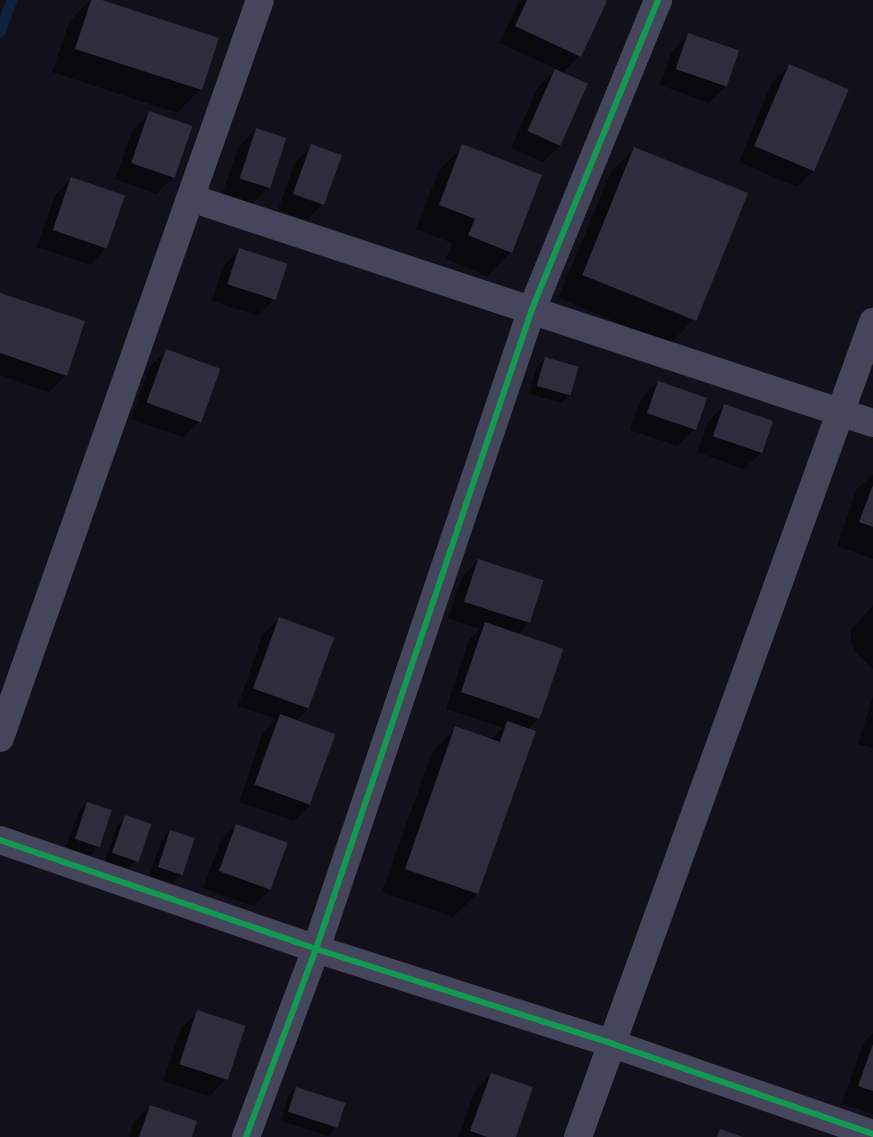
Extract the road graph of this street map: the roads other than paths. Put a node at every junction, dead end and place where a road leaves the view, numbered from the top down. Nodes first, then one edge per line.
1 (260, 0) edge
2 (658, 0) edge
3 (191, 198) junction
4 (532, 309) junction
5 (873, 322) edge
6 (839, 411) junction
7 (873, 422) edge
8 (0, 738) edge
9 (0, 840) edge
10 (316, 950) junction
11 (614, 1044) junction
12 (873, 1134) edge
13 (246, 1137) edge
14 (578, 1137) edge

1 - 3 street
2 - 4 street
3 - 4 street
3 - 8 street
4 - 6 street
4 - 10 street
5 - 6 street
6 - 7 street
6 - 11 street
9 - 10 street
10 - 11 street
10 - 13 street
11 - 12 street
11 - 14 street

